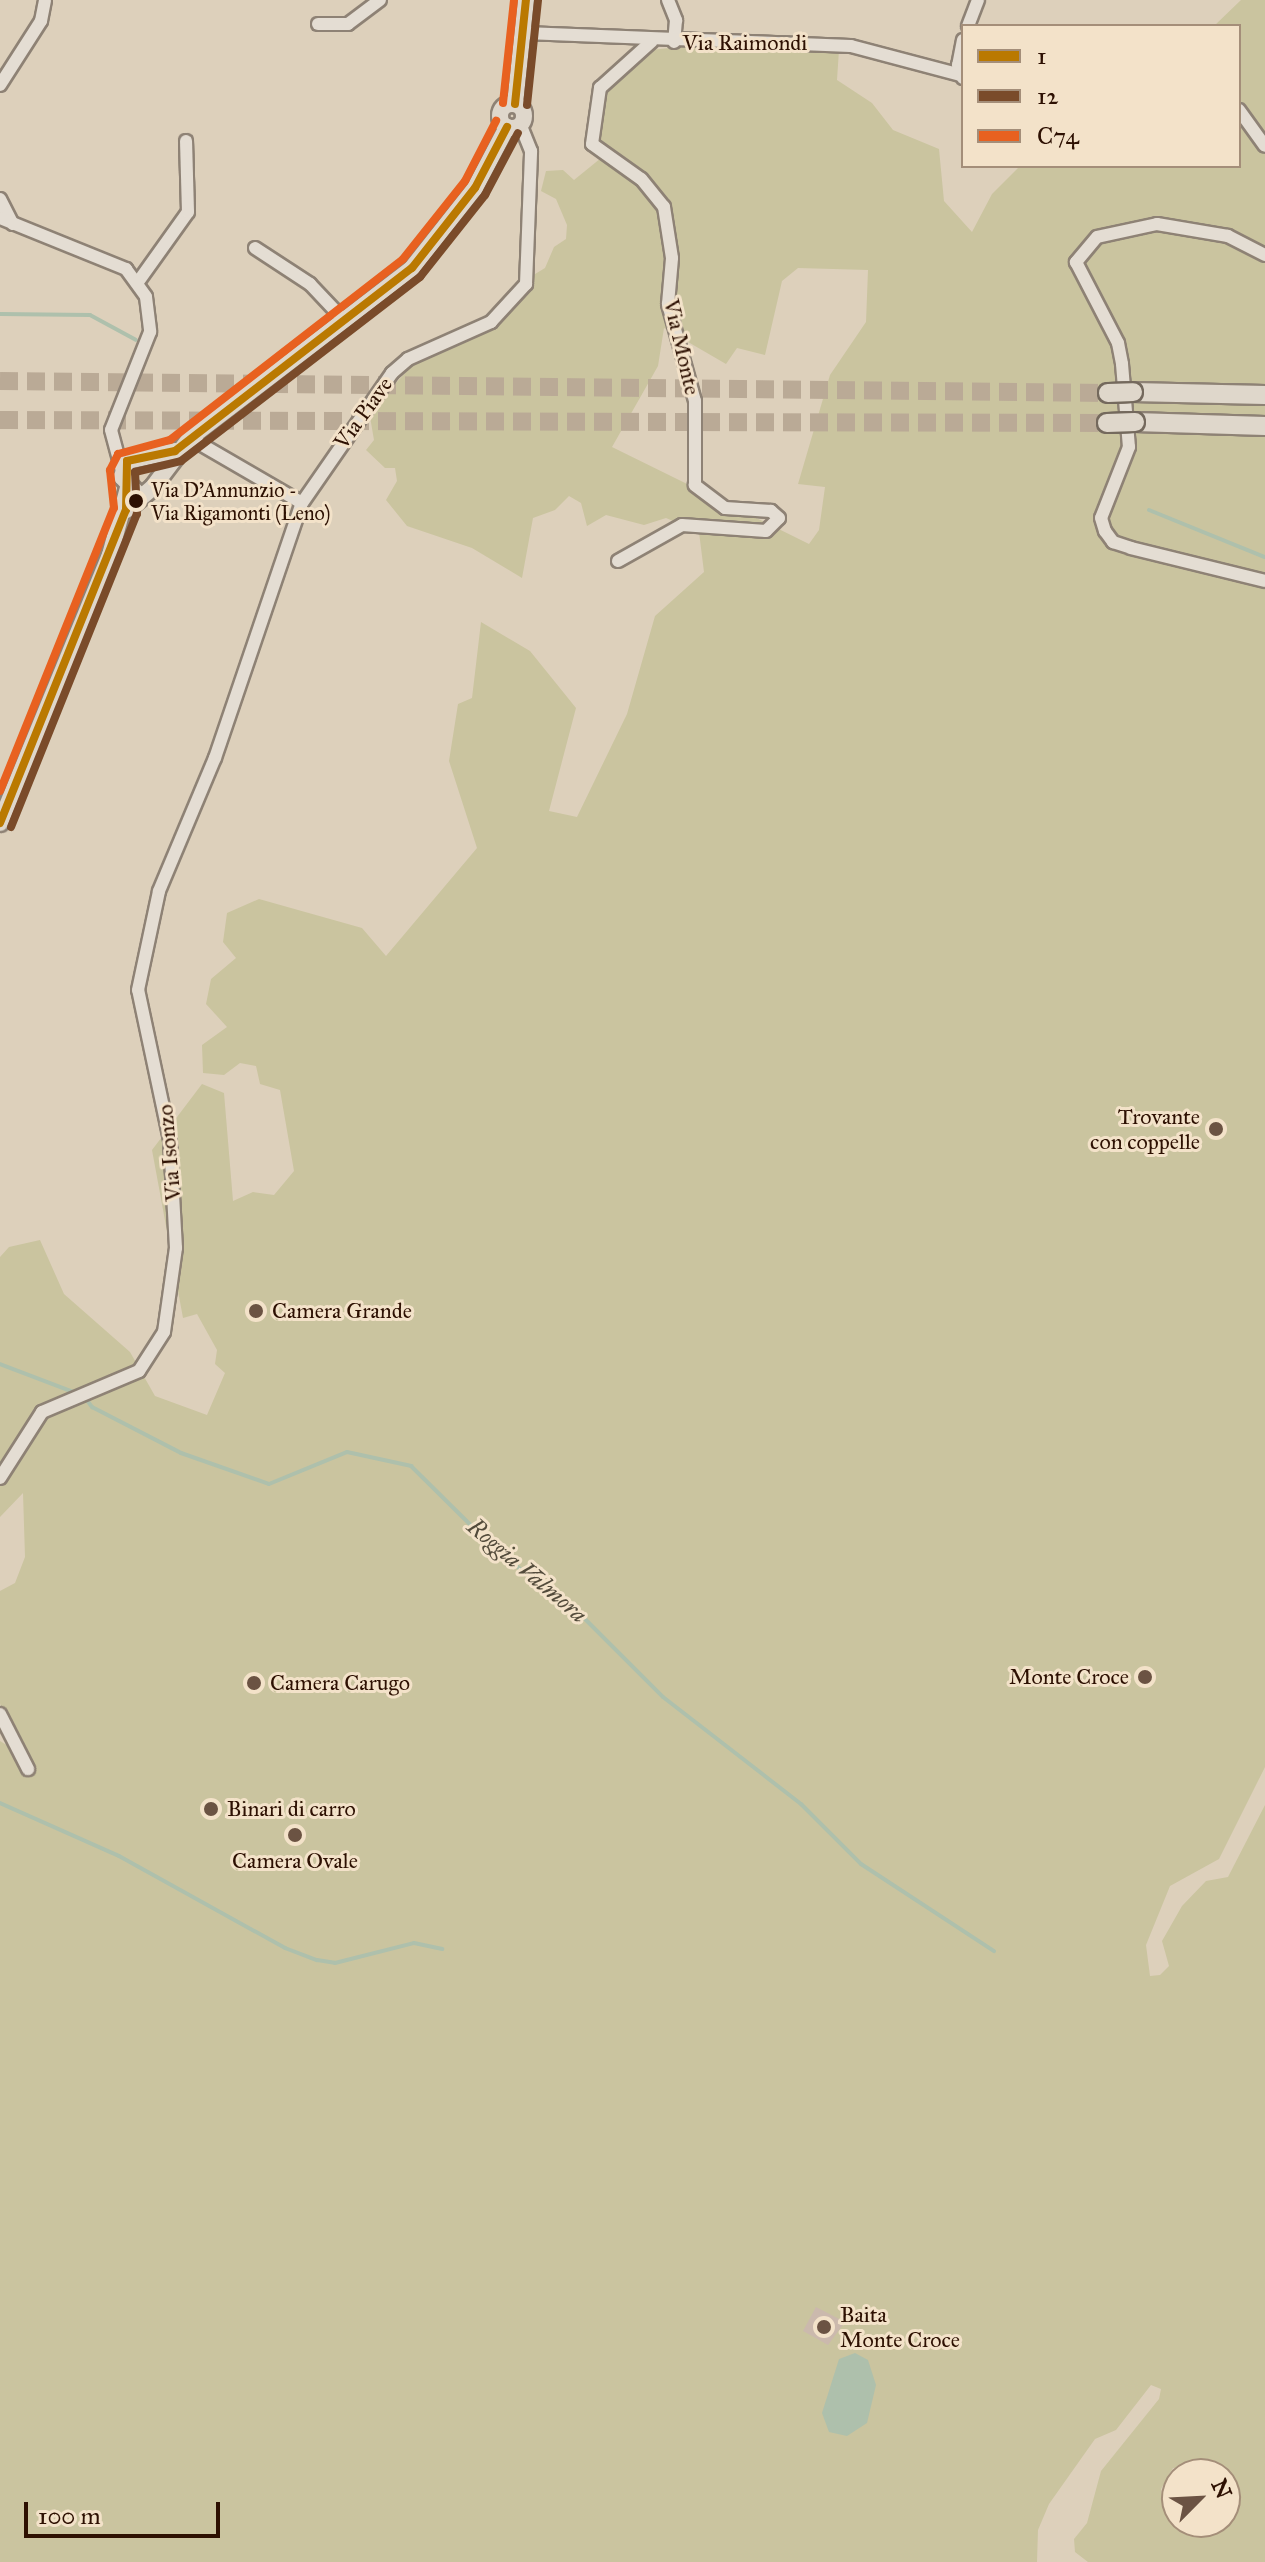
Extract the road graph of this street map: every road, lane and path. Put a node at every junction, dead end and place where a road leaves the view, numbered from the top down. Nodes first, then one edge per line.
1 (45, 0) edge
2 (380, 0) edge
3 (526, 0) edge
4 (668, 0) edge
5 (978, 0) edge
6 (318, 24) dead end
7 (969, 24) edge
8 (525, 33) junction
9 (651, 42) junction
10 (674, 42) junction
11 (961, 76) edge
12 (0, 85) edge
13 (1241, 113) edge
14 (514, 125) junction
15 (186, 141) dead end
16 (1265, 146) edge
17 (0, 199) edge
18 (0, 218) edge
19 (13, 224) junction
20 (255, 248) dead end
21 (1265, 255) edge
22 (138, 282) junction
23 (345, 321) junction
24 (1108, 393) tunnel mouth
25 (1265, 395) edge
26 (1107, 423) tunnel mouth
27 (1265, 426) edge
28 (190, 438) junction
29 (117, 447) junction
30 (175, 451) junction
31 (141, 455) junction
32 (122, 471) junction
33 (159, 475) junction
34 (135, 490) junction
35 (302, 503) junction
36 (618, 561) dead end
37 (1265, 581) edge
38 (215, 758) joint
39 (0, 823) edge
40 (0, 1478) edge
41 (0, 1714) edge
42 (28, 1769) dead end

1 - 12 street
2 - 6 street
3 - 8 main road
4 - 10 street
5 - 7 street
8 - 9 street, Via Raimondi
8 - 14 main road
9 - 10 street, Via Raimondi
9 - 36 street, Via Monte
10 - 11 street, Via Raimondi
13 - 16 street
14 - 23 main road
14 - 35 street, Via Piave
15 - 22 street
17 - 19 street
18 - 19 street
19 - 22 street
20 - 23 street
21 - 37 street
22 - 29 street
23 - 28 main road
24 - 25 highway, bridge
26 - 27 highway, bridge
28 - 30 main road
28 - 35 street
29 - 31 street
29 - 32 street
30 - 31 main road
30 - 33 main road
31 - 32 main road
31 - 33 main road
32 - 34 main road
33 - 34 main road
34 - 39 main road
35 - 38 street, Via Piave
38 - 40 street, Via Isonzo
41 - 42 street

